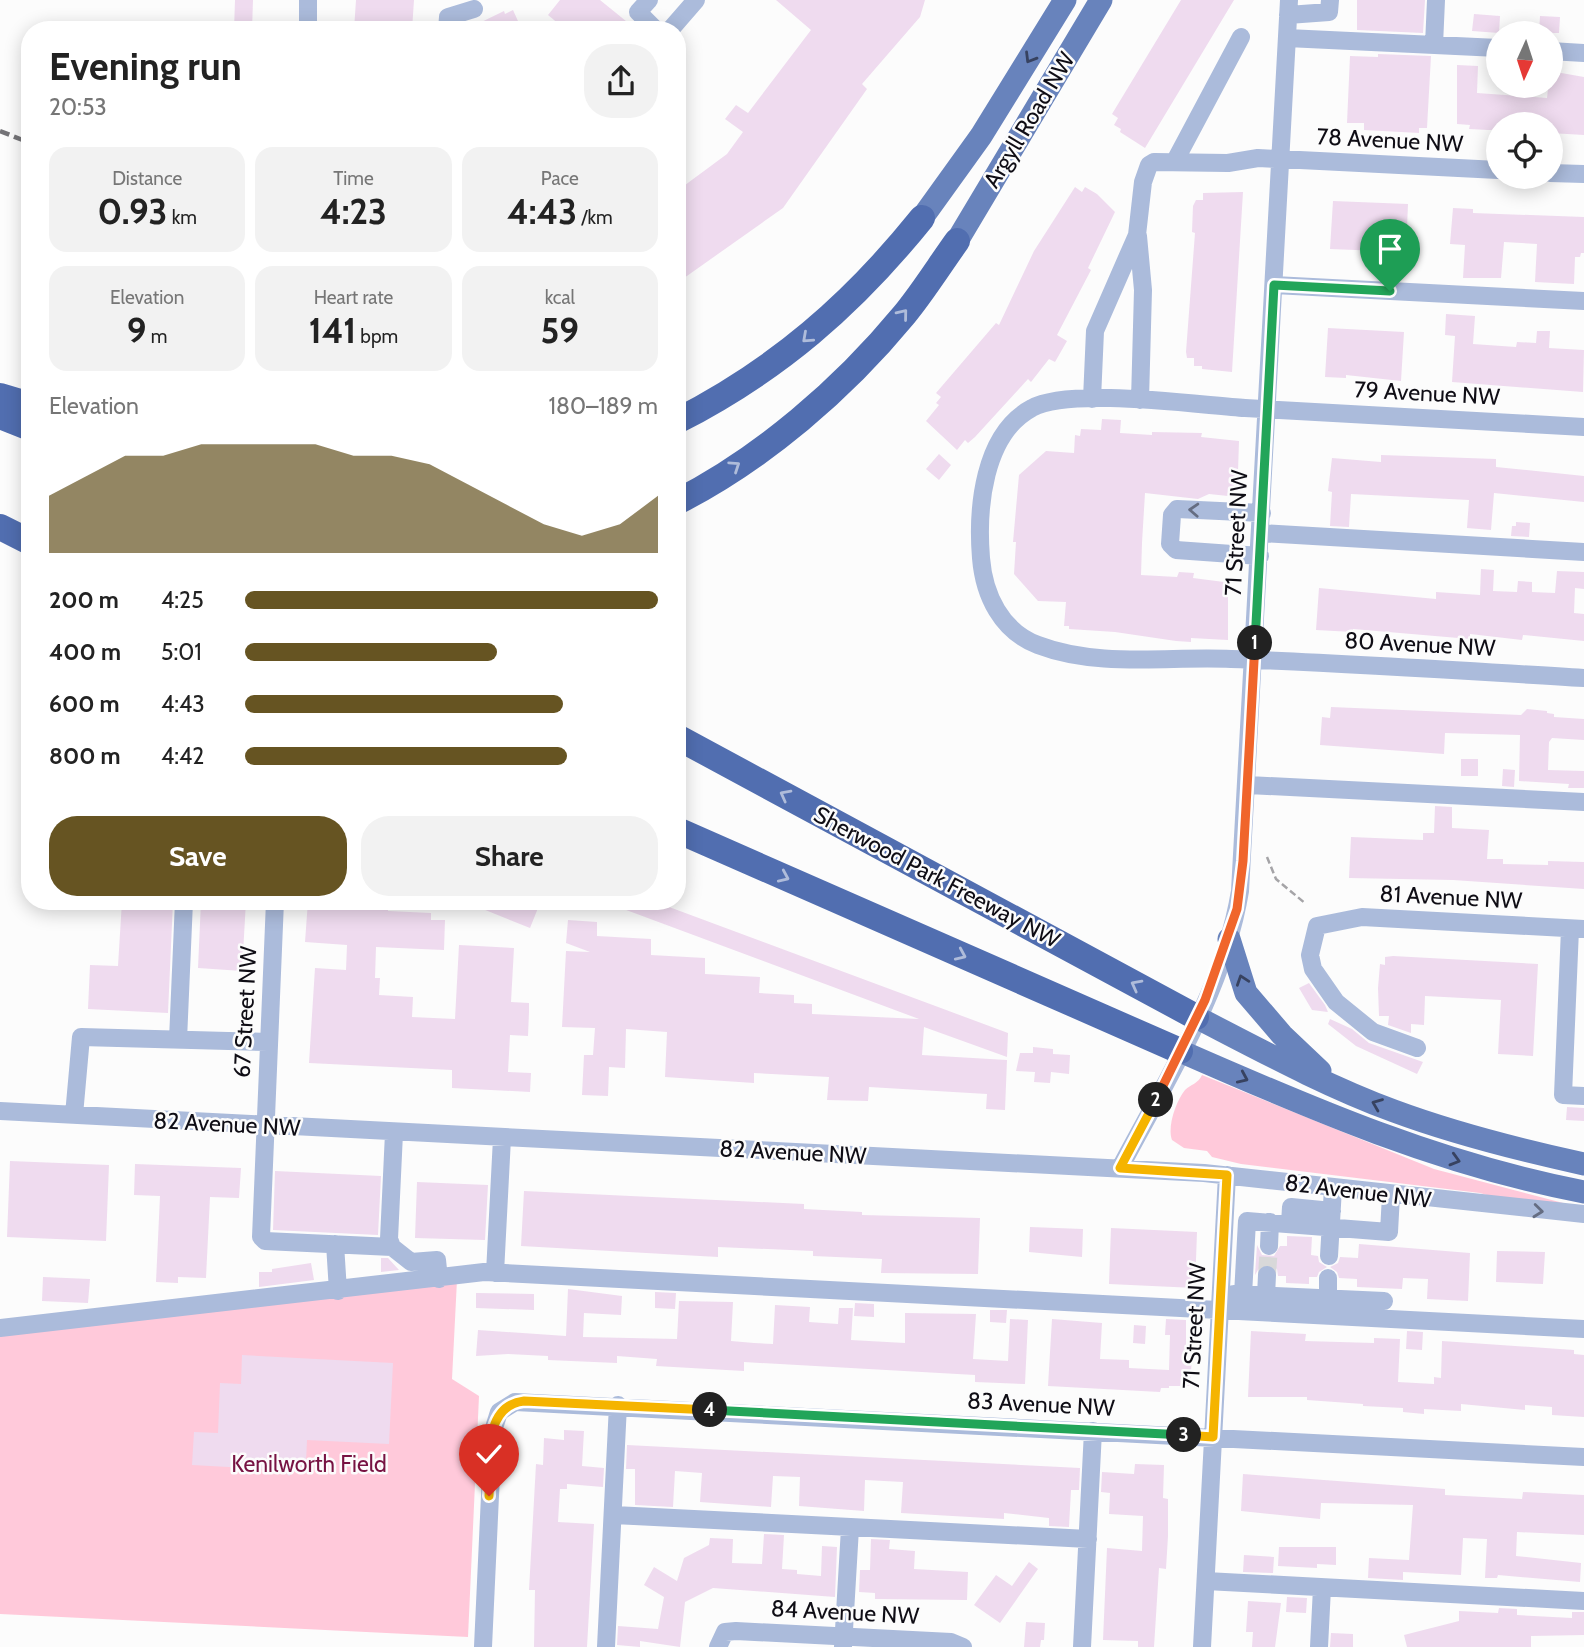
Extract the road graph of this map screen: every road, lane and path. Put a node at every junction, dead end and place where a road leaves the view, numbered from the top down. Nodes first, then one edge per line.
1 (308, 0) edge
2 (649, 0) edge
3 (696, 0) edge
4 (1065, 0) edge
5 (1101, 0) edge
6 (1329, 0) edge
7 (1436, 0) edge
8 (1289, 7) edge
9 (474, 9) dead end
10 (307, 21) edge
11 (448, 21) edge
12 (647, 21) edge
13 (678, 21) edge
14 (1241, 37) dead end
15 (1287, 38) junction
16 (1434, 45) junction
17 (1486, 47) edge
18 (1563, 52) edge
19 (1584, 53) edge
20 (1280, 159) junction
21 (1175, 161) junction
22 (1486, 169) edge
23 (1563, 173) edge
24 (1584, 174) edge
25 (922, 218) joint
26 (1138, 235) junction
27 (957, 241) joint
28 (1274, 285) junction
29 (1584, 301) edge
30 (0, 396) edge
31 (1092, 398) junction
32 (1140, 400) junction
33 (21, 402) edge
34 (1268, 409) junction
35 (0, 416) edge
36 (686, 416) edge
37 (21, 424) edge
38 (1584, 427) edge
39 (686, 497) edge
40 (1262, 513) junction
41 (0, 514) edge
42 (21, 522) edge
43 (0, 527) edge
44 (1261, 533) junction
45 (21, 538) edge
46 (1584, 552) edge
47 (1260, 556) junction
48 (1254, 660) junction
49 (1584, 678) edge
50 (686, 742) edge
51 (1248, 785) junction
52 (1584, 802) edge
53 (686, 834) edge
54 (1267, 857) dead end
55 (1306, 904) dead end
56 (184, 910) edge
57 (275, 910) edge
58 (1577, 929) edge
59 (1229, 939) junction
60 (1196, 1017) junction
61 (178, 1040) junction
62 (268, 1042) junction
63 (1417, 1048) dead end
64 (1181, 1051) junction
65 (1335, 1086) junction
66 (1584, 1096) edge
67 (0, 1111) edge
68 (74, 1115) junction
69 (263, 1126) junction
70 (394, 1133) junction
71 (502, 1138) junction
72 (1584, 1164) edge
73 (1120, 1168) junction
74 (1227, 1175) junction
75 (1333, 1188) junction
76 (1584, 1192) edge
77 (1391, 1195) junction
78 (1584, 1214) edge
79 (1331, 1219) junction
80 (1270, 1223) junction
81 (335, 1244) junction
82 (1269, 1246) tunnel mouth
83 (392, 1247) junction
84 (1329, 1256) dead end
85 (495, 1273) junction
86 (1268, 1275) tunnel mouth
87 (1328, 1278) dead end
88 (439, 1279) junction
89 (338, 1291) junction
90 (1243, 1295) junction
91 (1266, 1296) junction
92 (1328, 1298) junction
93 (1384, 1301) dead end
94 (1220, 1302) junction
95 (0, 1328) edge
96 (1584, 1329) edge
97 (618, 1405) junction
98 (1093, 1431) junction
99 (1213, 1437) junction
100 (1584, 1457) edge
101 (614, 1515) junction
102 (850, 1528) junction
103 (1088, 1539) junction
104 (1206, 1581) junction
105 (1322, 1588) junction
106 (1584, 1601) edge
107 (722, 1640) edge
108 (843, 1642) edge
109 (482, 1647) edge
110 (607, 1647) edge
111 (963, 1647) edge
112 (1082, 1647) edge
113 (1202, 1647) edge
114 (1319, 1647) edge

1 - 10 street
2 - 12 street
3 - 13 street
4 -> 25 main road, Argyll Road NW
5 - 27 main road, Argyll Road NW
6 - 8 street
7 - 16 street
8 - 15 street, 71 Street NW
9 - 11 street
14 - 21 street
15 - 16 street
15 - 20 street, 71 Street NW
16 - 17 street
18 - 19 street
20 - 21 street, 78 Avenue NW
20 - 22 street, 78 Avenue NW
20 - 28 street, 71 Street NW
21 - 26 street
23 - 24 street
25 -> 36 highway
26 - 31 street
26 - 32 street
39 -> 27 highway
28 - 29 street
28 - 34 street, 71 Street NW
30 - 33 highway
31 - 32 street, 79 Avenue NW
31 - 48 street, 80 Avenue NW
32 - 34 street, 79 Avenue NW
34 - 38 street, 79 Avenue NW
34 - 40 street, 71 Street NW
35 - 37 highway
40 - 44 street, 71 Street NW
40 -> 47 street
41 - 42 highway
43 - 45 highway
44 - 46 street
44 - 47 street, 71 Street NW
47 - 48 street, 71 Street NW
48 - 49 street, 80 Avenue NW
48 - 51 street, 71 Street NW
60 -> 50 highway, Sherwood Park Freeway NW
51 - 52 street
51 - 59 street, 71 Street NW
53 -> 64 highway
54 - 55 path
56 - 61 street
57 - 62 street, 67 Street NW
58 - 63 street, 81 Avenue NW
58 - 66 street
59 - 60 street, 71 Street NW
65 -> 59 main road
60 - 64 street, 71 Street NW
60 - 65 main road
61 - 62 street
61 - 68 street
62 - 69 street, 67 Street NW
64 - 73 street, 71 Street NW
64 -> 76 main road, 82 Avenue NW
72 -> 65 main road
67 - 68 street, 82 Avenue NW
68 - 69 street, 82 Avenue NW
69 - 70 street, 82 Avenue NW
69 - 81 street, 67 Street NW
70 - 71 street, 82 Avenue NW
70 - 83 street
71 - 73 street, 82 Avenue NW
71 - 85 street
73 - 74 street, 82 Avenue NW
74 - 75 street, 82 Avenue NW
74 - 94 street, 71 Street NW
75 - 77 street, 82 Avenue NW
75 - 79 street
77 -> 78 street, 82 Avenue NW
77 - 79 street
79 - 80 street
79 - 84 street
80 - 82 street
80 - 90 street
81 - 83 street
81 - 89 street
83 - 88 street
85 - 88 street
85 - 94 street
86 - 91 street
87 - 92 street
88 - 89 street
89 - 95 street
90 - 91 street
90 - 94 street
91 - 92 street
92 - 93 street
94 - 96 street
94 - 99 street, 71 Street NW
97 - 98 street, 83 Avenue NW
97 - 101 street
97 - 109 street, 83 Avenue NW
98 - 99 street, 83 Avenue NW
98 - 103 street
99 - 100 street, 83 Avenue NW
99 - 104 street, 71 Street NW
101 - 102 street
101 - 110 street
102 - 103 street
102 - 108 street
103 - 112 street
104 - 105 street
104 - 113 street, 71 Street NW
105 - 106 street
105 - 114 street
107 - 108 street, 84 Avenue NW
108 - 111 street, 84 Avenue NW

